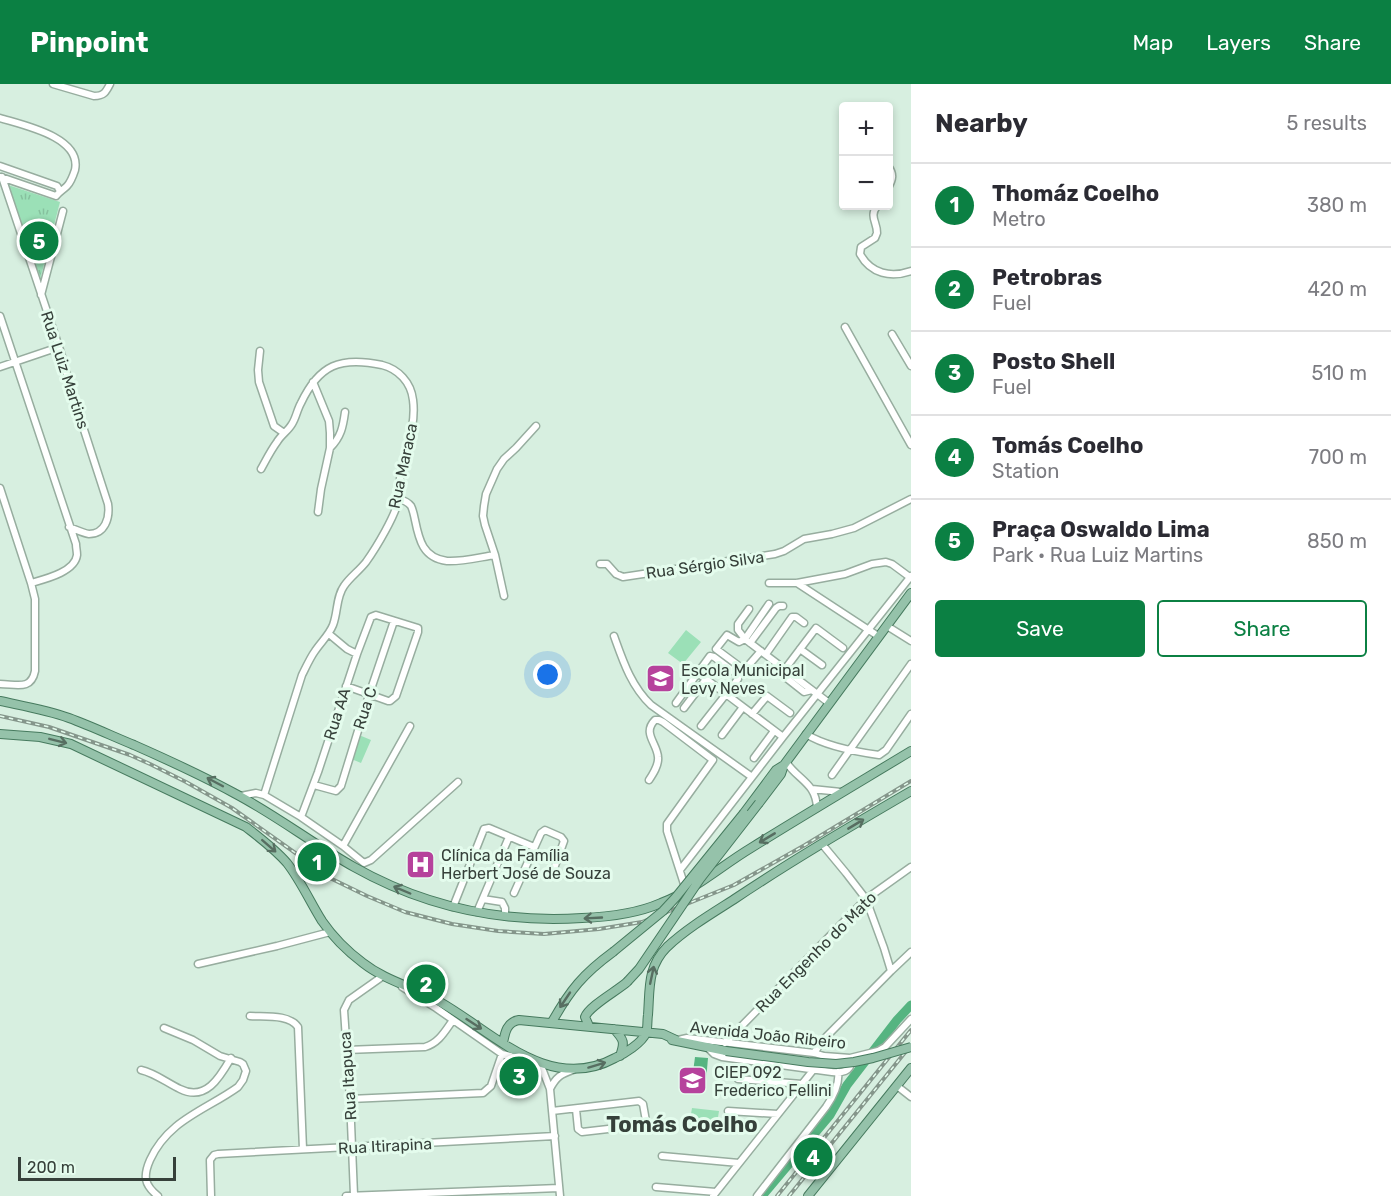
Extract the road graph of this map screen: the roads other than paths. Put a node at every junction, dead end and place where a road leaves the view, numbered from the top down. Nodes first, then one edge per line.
1 (53, 84) edge
2 (110, 84) edge
3 (0, 118) edge
4 (0, 166) edge
5 (1, 177) edge
6 (57, 193) junction
7 (875, 210) edge
8 (63, 211) dead end
9 (911, 271) edge
10 (41, 296) junction
11 (0, 316) edge
12 (845, 327) dead end
13 (892, 334) dead end
14 (59, 347) junction
15 (260, 351) dead end
16 (15, 362) junction
17 (911, 366) edge
18 (0, 367) edge
19 (314, 382) junction
20 (345, 412) dead end
21 (536, 426) dead end
22 (284, 433) junction
23 (911, 445) edge
24 (330, 448) junction
25 (261, 469) dead end
26 (0, 488) edge
27 (399, 499) junction
28 (911, 499) edge
29 (2, 504) edge
30 (318, 512) dead end
31 (69, 527) junction
32 (495, 555) junction
33 (600, 564) dead end
34 (911, 577) edge
35 (31, 583) junction
36 (769, 583) dead end
37 (797, 584) junction
38 (911, 593) edge
39 (504, 596) dead end
40 (770, 604) dead end
41 (783, 606) dead end
42 (749, 609) dead end
43 (394, 621) junction
44 (804, 622) dead end
45 (887, 626) junction
46 (867, 630) junction
47 (329, 634) junction
48 (614, 636) dead end
49 (878, 636) junction
50 (747, 641) junction
51 (911, 641) edge
52 (843, 648) dead end
53 (800, 649) junction
54 (763, 652) junction
55 (357, 654) junction
56 (911, 664) edge
57 (822, 665) dead end
58 (785, 669) junction
59 (698, 673) junction
60 (706, 679) junction
61 (0, 684) edge
62 (346, 686) junction
63 (815, 692) junction
64 (369, 694) junction
65 (725, 694) junction
66 (0, 701) edge
67 (676, 702) dead end
68 (830, 703) junction
69 (743, 707) junction
70 (684, 708) dead end
71 (790, 713) dead end
72 (752, 714) junction
73 (911, 714) edge
74 (410, 726) dead end
75 (700, 726) dead end
76 (774, 731) junction
77 (0, 734) edge
78 (806, 734) junction
79 (722, 735) dead end
80 (783, 737) junction
81 (850, 749) junction
82 (911, 751) edge
83 (754, 758) dead end
84 (785, 764) junction
85 (832, 775) dead end
86 (752, 777) junction
87 (649, 780) dead end
88 (458, 782) dead end
89 (314, 785) junction
90 (812, 789) junction
91 (911, 790) edge
92 (842, 792) junction
93 (264, 795) junction
94 (241, 796) junction
95 (817, 808) junction
96 (301, 817) junction
97 (509, 837) junction
98 (822, 844) junction
99 (344, 846) junction
100 (534, 847) junction
101 (911, 867) edge
102 (680, 870) junction
103 (552, 874) dead end
104 (686, 891) junction
105 (514, 893) dead end
106 (483, 898) junction
107 (866, 899) junction
108 (453, 907) junction
109 (477, 912) junction
110 (505, 916) junction
111 (330, 932) junction
112 (911, 952) edge
113 (198, 964) dead end
114 (891, 971) junction
115 (383, 976) junction
116 (397, 983) junction
117 (250, 1016) dead end
118 (911, 1019) edge
119 (453, 1020) junction
120 (552, 1022) junction
121 (589, 1026) junction
122 (164, 1028) dead end
123 (614, 1029) junction
124 (646, 1033) junction
125 (676, 1040) junction
126 (504, 1043) junction
127 (636, 1044) junction
128 (725, 1047) junction
129 (911, 1047) edge
130 (708, 1048) junction
131 (346, 1050) junction
132 (814, 1053) junction
133 (502, 1054) junction
134 (620, 1056) junction
135 (231, 1058) junction
136 (529, 1058) junction
137 (850, 1058) junction
138 (540, 1063) junction
139 (911, 1068) edge
140 (814, 1069) junction
141 (141, 1070) dead end
142 (573, 1070) junction
143 (838, 1072) junction
144 (738, 1079) dead end
145 (802, 1084) junction
146 (897, 1086) junction
147 (550, 1089) junction
148 (911, 1097) edge
149 (350, 1098) junction
150 (576, 1108) junction
151 (552, 1111) junction
152 (728, 1111) dead end
153 (778, 1114) junction
154 (555, 1136) junction
155 (352, 1148) junction
156 (303, 1149) junction
157 (662, 1156) dead end
158 (739, 1163) junction
159 (656, 1186) dead end
160 (559, 1188) junction
161 (715, 1194) edge
162 (159, 1196) edge
163 (211, 1196) edge
164 (346, 1196) edge
165 (354, 1196) edge
166 (560, 1196) edge
167 (757, 1196) edge
168 (808, 1196) edge

1 - 2 street
3 - 6 street
4 - 6 street
5 - 6 street
5 - 10 street, Rua Luiz Martins
7 - 9 street
8 - 10 street
10 - 14 street, Rua Luiz Martins
11 - 16 street
12 - 23 street
13 - 17 street
14 - 16 street
14 - 31 street, Rua Luiz Martins
15 - 22 street
16 - 18 street
16 - 31 street
19 - 22 street, Rua Maraca
19 - 24 street
19 - 27 street, Rua Maraca
20 - 24 street
21 - 32 street
22 - 25 street, Rua Maraca
24 - 30 street
26 - 29 street
27 - 32 street
27 - 47 street, Rua Maraca
28 - 33 street, Rua Sérgio Silva
29 - 35 street
31 - 35 street
32 - 39 street
34 - 37 street
34 - 46 street
35 - 61 street
36 - 37 street
37 - 46 street
38 - 45 main road
40 - 50 street
41 - 50 street
42 - 50 street
43 - 55 street, Rua AA
43 - 64 street, Rua C
43 - 64 street
44 - 54 street
45 - 49 main road
45 - 51 street
46 - 49 street
46 - 63 street
47 - 55 street
47 - 93 street, Rua Maraca
48 - 86 street
49 - 68 main road
50 - 54 street
50 - 54 street
52 - 53 street
53 - 57 street
53 - 58 street
54 - 58 street
55 - 62 street, Rua AA
56 - 81 street
58 - 63 street
59 - 60 street
59 - 65 street
59 - 67 street
60 - 65 street
60 - 70 street
62 - 64 street
62 - 89 street, Rua AA
63 - 68 street
63 - 80 street
64 - 89 street, Rua C
65 - 69 street
65 - 75 street
94 -> 66 main road
68 - 78 main road
69 - 72 street
69 - 79 street
71 - 72 street
72 - 76 street
73 - 81 street
74 - 99 street
76 - 80 street
76 - 83 street
77 -> 111 main road
78 - 81 street
78 - 84 main road
80 - 86 street
81 - 85 street
82 - 92 main road
84 - 90 street
84 -> 120 main road, bridge
84 - 121 main road, bridge
86 - 102 street
87 - 102 street
88 - 99 street
89 - 96 street, Rua AA
90 - 92 street
90 - 95 street
98 -> 91 main road
92 - 95 main road
93 - 94 street
93 - 96 street
108 -> 94 main road
95 -> 104 main road
96 - 99 street
97 - 100 street
97 - 106 street
97 - 108 street
98 - 107 street
124 -> 98 main road
100 - 103 street
100 - 105 street
101 - 107 street, Rua Engenho do Mato
102 - 104 street
104 -> 110 main road
106 - 109 street
106 - 110 street
107 - 114 street
107 - 128 street, Rua Engenho do Mato
108 - 109 main road
109 - 110 main road
111 - 113 street
111 - 115 main road
112 - 114 street
114 - 132 street
115 - 116 main road
115 - 131 street, Rua Itapuca
116 - 119 street
116 -> 126 main road
117 - 156 street
118 - 137 street, Avenida João Ribeiro
119 - 131 street
119 - 133 street
120 - 121 main road, Avenida João Ribeiro
120 - 126 main road, Avenida João Ribeiro
121 - 123 main road, Avenida João Ribeiro
122 - 135 street
123 - 124 main road, Avenida João Ribeiro
123 - 134 main road
124 - 125 main road, Avenida João Ribeiro
124 - 127 main road
125 - 127 main road, Avenida João Ribeiro
125 - 128 street, Avenida João Ribeiro
125 - 130 main road, Avenida João Ribeiro
126 - 136 main road
127 - 134 main road
128 - 129 main road, Avenida João Ribeiro, bridge
128 - 130 main road, Avenida João Ribeiro
128 - 132 street, Avenida João Ribeiro
130 - 140 street
131 - 149 street, Rua Itapuca
132 - 137 street, Avenida João Ribeiro
133 - 136 street
133 - 149 street
142 -> 134 main road
135 - 141 street
135 - 162 street
136 - 138 main road
137 - 143 street
138 - 142 main road
138 - 147 street
139 - 146 main road
140 - 143 street
140 - 145 street
142 - 147 street
143 - 167 street
144 - 145 street
145 - 153 street
146 - 148 street
146 - 168 main road
147 - 151 street
149 - 155 street, Rua Itapuca
150 - 150 street
150 - 151 street
151 - 154 street
152 - 153 street
153 - 158 street
154 - 155 street, Rua Itirapina
154 - 160 street
155 - 156 street, Rua Itirapina
155 - 165 street, Rua Itapuca
156 - 163 street, Rua Itirapina
157 - 158 street
158 - 161 street
159 - 161 street
160 - 165 street
160 - 166 street
164 - 165 street

